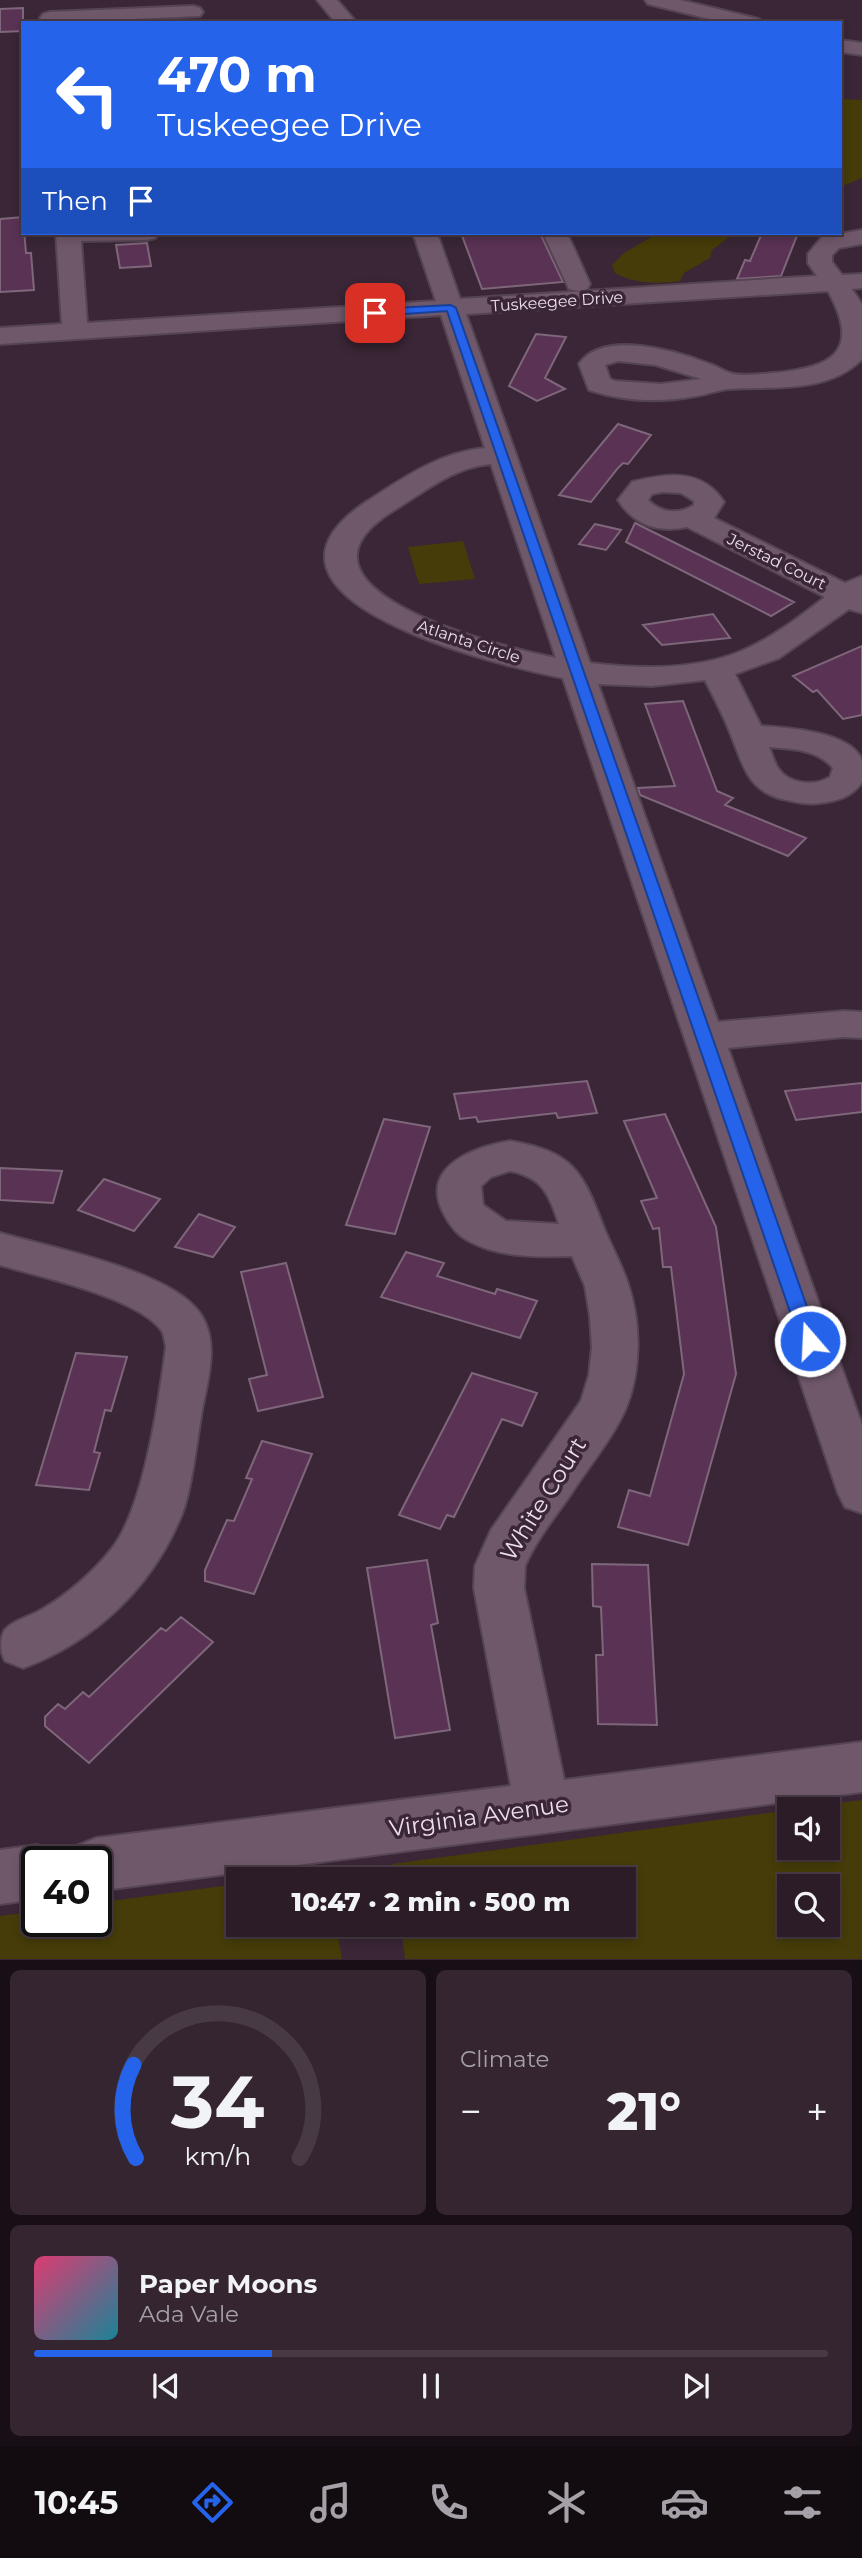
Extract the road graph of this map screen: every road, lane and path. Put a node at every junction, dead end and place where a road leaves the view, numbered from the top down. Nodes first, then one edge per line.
1 (327, 0) edge
2 (655, 0) edge
3 (192, 12) dead end
4 (50, 13) edge
5 (345, 21) edge
6 (744, 21) edge
7 (842, 46) edge
8 (862, 49) edge
9 (68, 235) edge
10 (86, 235) edge
11 (110, 235) edge
12 (426, 235) edge
13 (556, 235) edge
14 (862, 237) edge
15 (862, 281) edge
16 (835, 283) junction
17 (578, 284) dead end
18 (451, 308) junction
19 (75, 332) junction
20 (0, 336) edge
21 (724, 381) dead end
22 (502, 455) junction
23 (692, 518) dead end
24 (857, 595) edge
25 (716, 669) junction
26 (577, 671) junction
27 (748, 734) dead end
28 (862, 1025) edge
29 (706, 1037) junction
30 (587, 1240) dead end
31 (0, 1249) edge
32 (862, 1493) edge
33 (8, 1646) edge
34 (862, 1767) edge
35 (542, 1808) junction
36 (112, 1863) edge
37 (21, 1874) edge
38 (0, 1877) edge

1 - 5 street
2 - 6 street
3 - 4 street
7 - 8 street
9 - 19 street
10 - 11 street
12 - 18 street
13 - 17 street
14 - 16 street
15 - 16 street, Tuskeegee Drive
16 - 18 street, Tuskeegee Drive
16 - 21 street
18 - 19 street, Tuskeegee Drive
18 - 22 street
19 - 20 street, Tuskeegee Drive
22 - 26 street
22 - 26 street, Atlanta Circle
23 - 24 street, Jerstad Court
24 - 25 street, Atlanta Circle
25 - 26 street, Atlanta Circle
25 - 27 street
26 - 29 street
28 - 29 street
29 - 32 street
30 - 35 street, White Court
31 - 33 street
34 - 35 street, Virginia Avenue
35 - 36 street, Virginia Avenue
37 - 38 street

